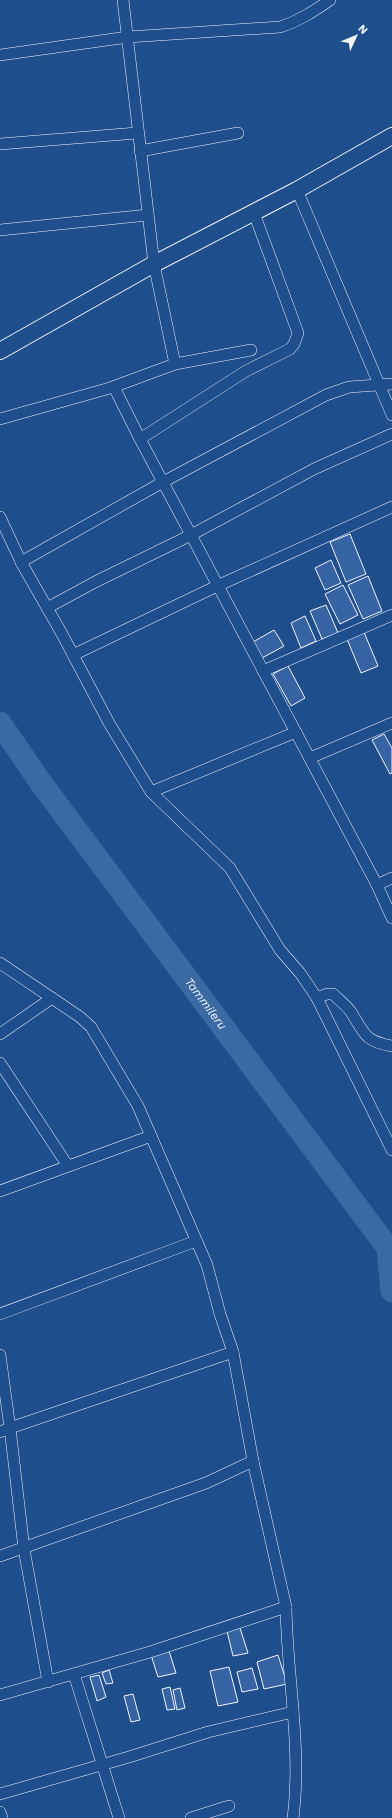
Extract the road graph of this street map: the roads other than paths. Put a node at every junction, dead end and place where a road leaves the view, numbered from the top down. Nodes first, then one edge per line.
1 (123, 0) edge
2 (330, 0) edge
3 (128, 37) junction
4 (0, 55) edge
5 (137, 133) junction
6 (238, 134) dead end
7 (392, 136) edge
8 (0, 144) edge
9 (140, 151) junction
10 (297, 190) junction
11 (254, 213) junction
12 (148, 215) junction
13 (0, 230) edge
14 (154, 264) junction
15 (251, 350) dead end
16 (0, 351) edge
17 (175, 364) junction
18 (392, 384) edge
19 (380, 385) junction
20 (114, 387) junction
21 (392, 415) edge
22 (0, 419) edge
23 (392, 434) edge
24 (140, 439) junction
25 (163, 482) junction
26 (392, 507) edge
27 (0, 517) edge
28 (191, 535) junction
29 (21, 562) junction
30 (218, 586) junction
31 (47, 608) junction
32 (392, 615) edge
33 (73, 655) junction
34 (263, 671) junction
35 (392, 723) edge
36 (296, 732) junction
37 (310, 758) junction
38 (151, 792) junction
39 (392, 878) edge
40 (377, 885) junction
41 (392, 918) edge
42 (0, 963) edge
43 (52, 998) junction
44 (317, 998) junction
45 (0, 1034) edge
46 (392, 1046) edge
47 (0, 1063) edge
48 (151, 1136) junction
49 (392, 1150) edge
50 (68, 1166) junction
51 (0, 1191) edge
52 (196, 1241) junction
53 (0, 1314) edge
54 (233, 1352) junction
55 (0, 1355) edge
56 (5, 1430) edge
57 (254, 1462) junction
58 (24, 1549) junction
59 (0, 1556) edge
60 (286, 1607) junction
61 (74, 1674) junction
62 (48, 1682) junction
63 (0, 1695) edge
64 (293, 1712) junction
65 (102, 1765) junction
66 (0, 1794) edge
67 (228, 1806) dead end
68 (0, 1812) edge
69 (2, 1818) edge
70 (119, 1818) edge
71 (191, 1818) edge
72 (293, 1818) edge

1 - 3 street
2 - 3 street
3 - 4 street
3 - 5 street
5 - 8 street
5 - 9 street
6 - 9 street
7 - 10 main road
9 - 12 street
10 - 11 main road
10 - 19 street
11 - 14 main road
11 - 24 street
12 - 13 street
12 - 14 street
14 - 16 main road
14 - 17 street
15 - 17 street
17 - 20 street
18 - 19 street
19 - 21 street
19 - 25 street
20 - 22 street
20 - 24 street
23 - 28 street
24 - 25 street
25 - 28 street
25 - 29 street
26 - 30 street
27 - 29 street
28 - 30 street
28 - 31 street
29 - 31 street
30 - 33 street
30 - 34 street
31 - 33 street
32 - 34 street
33 - 38 street
34 - 36 street
35 - 37 street
36 - 37 street
36 - 38 street
37 - 40 street
38 - 44 street
39 - 40 street
40 - 41 street
42 - 43 street
43 - 45 street
43 - 48 street
44 - 46 street
44 - 49 street
47 - 50 street
48 - 50 street
48 - 52 street
50 - 51 street
52 - 53 street
52 - 54 street
54 - 56 street
54 - 57 street
55 - 56 street
56 - 58 street
57 - 58 street
57 - 60 street
58 - 59 street
58 - 62 street
60 - 61 street
60 - 64 street
61 - 62 street
61 - 65 street
62 - 63 street
64 - 65 street
64 - 72 street
65 - 66 street
65 - 70 street
67 - 71 street
68 - 69 street

